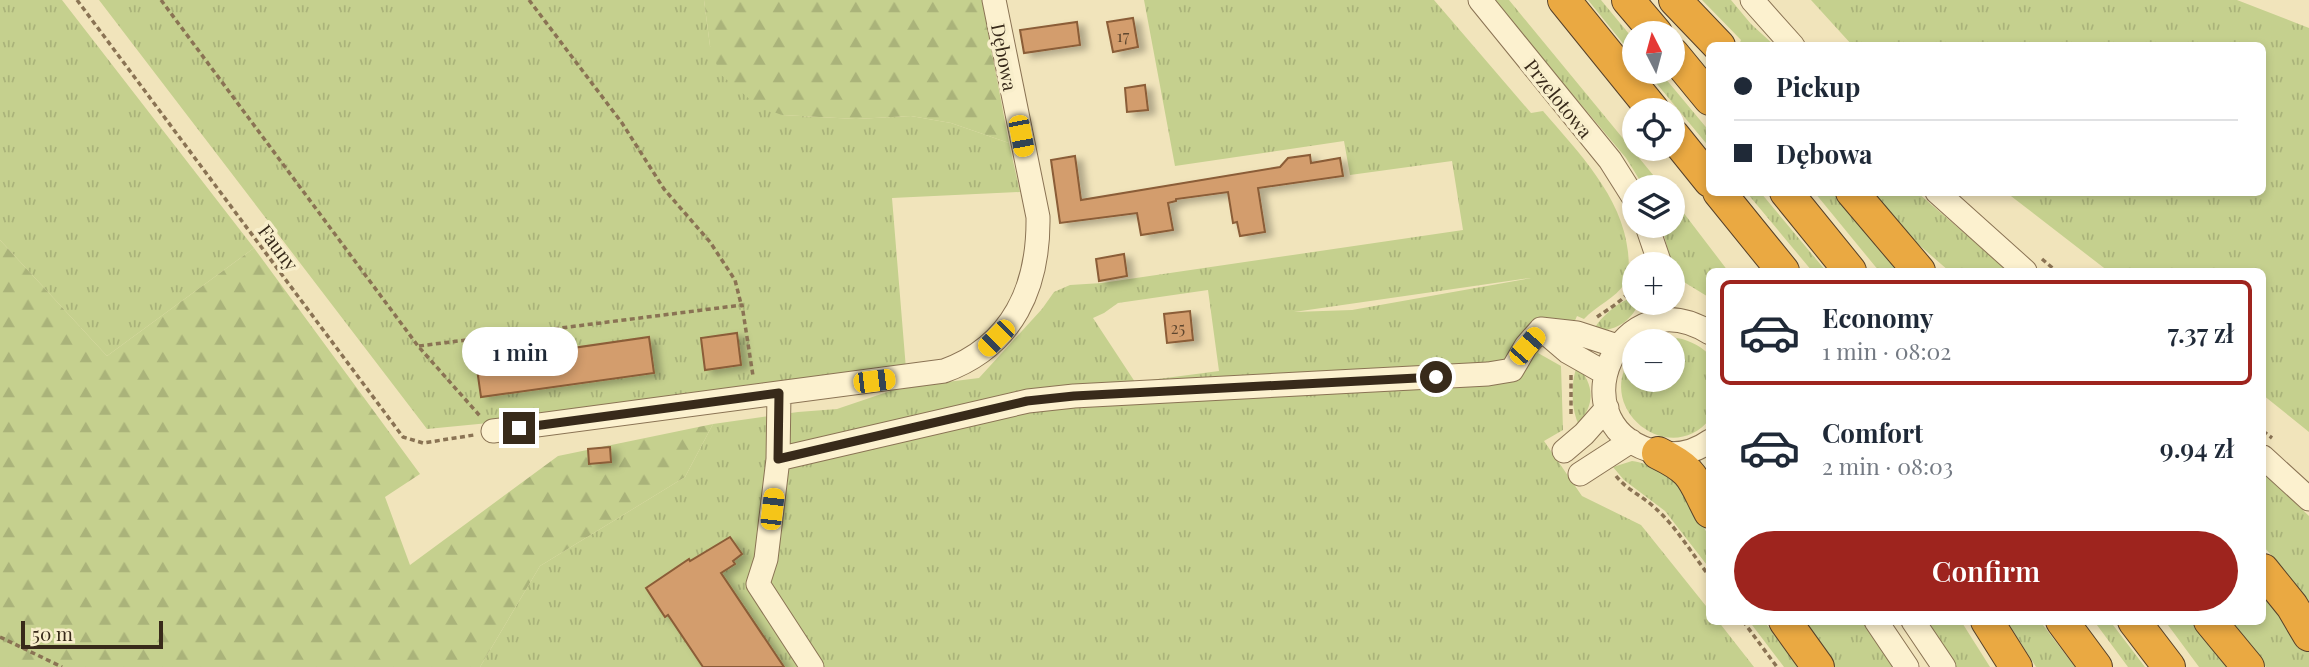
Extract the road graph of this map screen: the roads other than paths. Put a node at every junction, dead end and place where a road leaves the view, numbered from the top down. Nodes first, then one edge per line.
1 (994, 0) edge
2 (1480, 0) edge
3 (1564, 0) edge
4 (1628, 0) edge
5 (1675, 0) edge
6 (1752, 0) edge
7 (1646, 21) edge
8 (1715, 42) edge
9 (1789, 42) edge
10 (1685, 69) edge
11 (1706, 94) edge
12 (1643, 98) edge
13 (1685, 150) edge
14 (1706, 176) edge
15 (1622, 179) edge
16 (1722, 196) edge
17 (1789, 196) edge
18 (1941, 196) edge
19 (1861, 203) edge
20 (1745, 225) junction
21 (1768, 268) edge
22 (1781, 268) edge
23 (1848, 268) edge
24 (1916, 268) edge
25 (1930, 268) edge
26 (2022, 268) edge
27 (1643, 315) edge
28 (1682, 315) edge
29 (1688, 322) junction
30 (1639, 328) junction
31 (1541, 329) junction
32 (1706, 331) edge
33 (1617, 346) junction
34 (1605, 373) junction
35 (768, 394) junction
36 (1607, 408) junction
37 (493, 431) road end
38 (1706, 443) edge
39 (1645, 447) junction
40 (1564, 451) dead end
41 (778, 459) junction
42 (2266, 460) edge
43 (1580, 474) dead end
44 (2309, 499) edge
45 (1706, 504) edge
46 (2266, 574) edge
47 (1788, 625) edge
48 (1879, 625) edge
49 (1916, 625) edge
50 (1990, 625) edge
51 (2065, 625) edge
52 (2137, 625) edge
53 (2213, 625) edge
54 (2309, 635) edge
55 (812, 667) edge
56 (1818, 667) edge
57 (1907, 667) edge
58 (1944, 667) edge
59 (2016, 667) edge
60 (2096, 667) edge
61 (2169, 667) edge
62 (2248, 667) edge

1 - 35 street, Dębowa
2 - 15 street, Przelotowa
3 - 12 highway
4 - 7 highway
5 - 8 highway
6 - 9 street
10 - 11 highway
13 - 14 highway
16 - 20 highway
17 - 23 highway
18 - 26 street
19 - 24 highway
19 - 25 highway
20 - 21 highway
20 - 22 highway
27 - 30 street
28 - 29 street
29 - 30 street
29 - 32 street
30 - 33 street
31 - 33 street
31 - 34 street
31 - 41 street
33 - 34 street
34 - 36 street
35 - 37 street, Dębowa
35 - 41 street
36 - 39 street
36 - 40 street
38 - 39 street
39 - 43 street
39 - 45 highway
41 - 55 street
42 - 44 street
46 - 54 highway
47 - 56 highway
48 - 57 street
49 - 58 street
50 - 59 highway
51 - 60 highway
52 - 61 highway
53 - 62 highway

